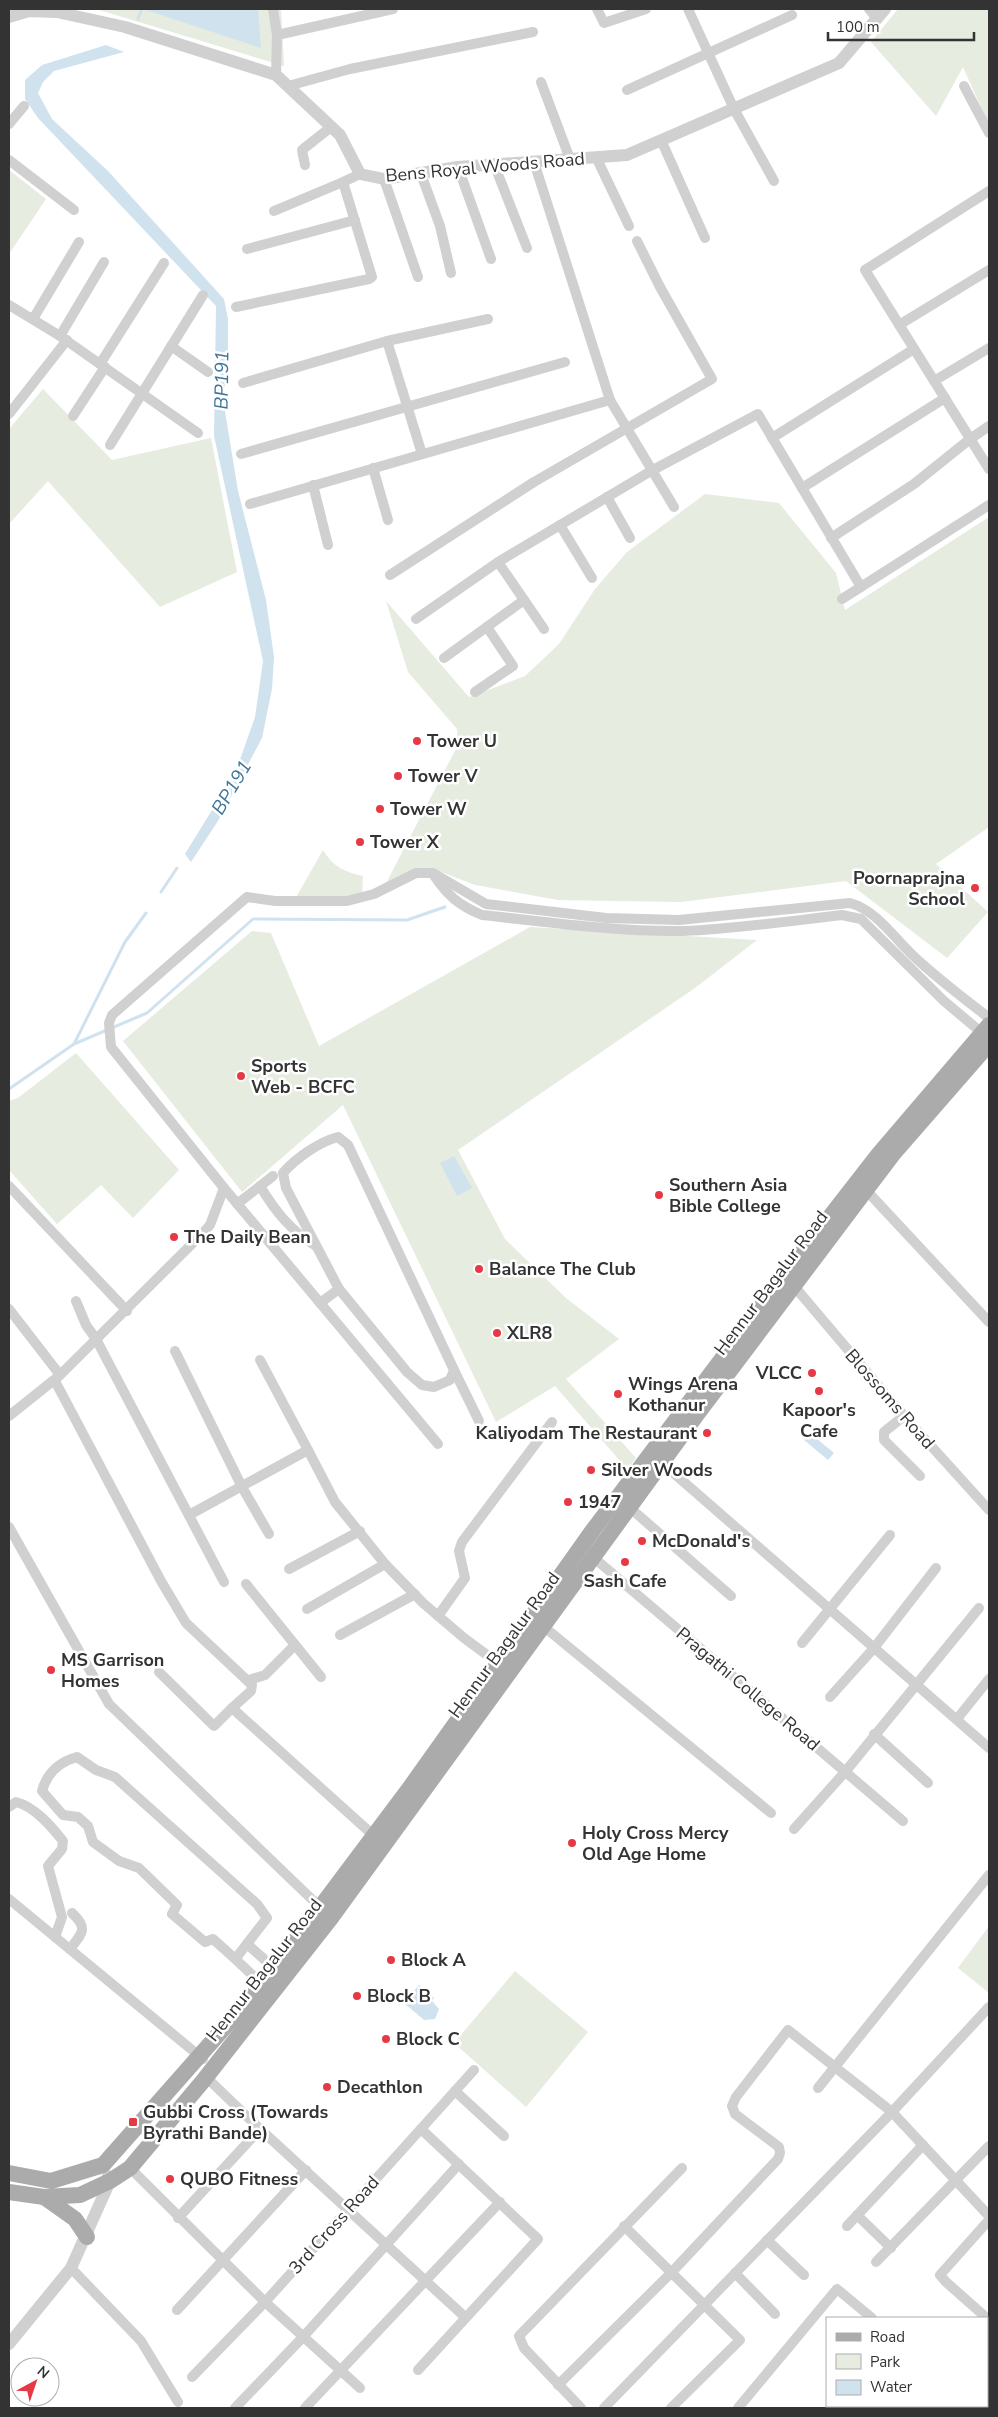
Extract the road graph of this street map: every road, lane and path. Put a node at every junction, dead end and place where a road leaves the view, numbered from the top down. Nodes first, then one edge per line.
1 (273, 9) edge
2 (393, 9) edge
3 (596, 9) edge
4 (646, 9) edge
5 (688, 9) edge
6 (877, 12) edge
7 (792, 15) dead end
8 (9, 17) edge
9 (534, 32) dead end
10 (277, 34) junction
11 (708, 55) junction
12 (276, 75) junction
13 (541, 82) dead end
14 (288, 86) junction
15 (964, 86) dead end
16 (627, 90) dead end
17 (24, 106) dead end
18 (734, 108) junction
19 (9, 124) edge
20 (331, 127) junction
21 (989, 133) edge
22 (661, 140) junction
23 (596, 157) junction
24 (570, 159) junction
25 (9, 160) edge
26 (534, 162) junction
27 (494, 164) junction
28 (305, 165) dead end
29 (458, 167) junction
30 (360, 174) junction
31 (421, 174) junction
32 (384, 179) junction
33 (774, 181) dead end
34 (343, 182) junction
35 (989, 191) edge
36 (74, 210) dead end
37 (274, 211) dead end
38 (356, 220) junction
39 (629, 226) dead end
40 (705, 238) dead end
41 (636, 241) dead end
42 (79, 242) dead end
43 (527, 248) dead end
44 (247, 249) dead end
45 (491, 259) dead end
46 (104, 262) dead end
47 (164, 263) dead end
48 (989, 270) edge
49 (451, 273) dead end
50 (418, 277) dead end
51 (203, 295) dead end
52 (9, 305) edge
53 (236, 307) dead end
54 (32, 319) junction
55 (488, 319) dead end
56 (899, 325) junction
57 (63, 338) junction
58 (387, 341) junction
59 (171, 346) junction
60 (989, 348) edge
61 (914, 349) junction
62 (565, 362) dead end
63 (103, 366) junction
64 (208, 372) dead end
65 (934, 381) junction
66 (243, 383) dead end
67 (143, 394) junction
68 (945, 398) junction
69 (610, 400) junction
70 (409, 407) junction
71 (9, 414) edge
72 (73, 416) dead end
73 (989, 426) edge
74 (626, 429) junction
75 (198, 433) dead end
76 (772, 438) junction
77 (970, 439) junction
78 (110, 445) dead end
79 (241, 454) dead end
80 (422, 454) junction
81 (373, 468) junction
82 (989, 469) edge
83 (651, 471) junction
84 (313, 485) junction
85 (802, 488) junction
86 (607, 497) junction
87 (250, 504) dead end
88 (989, 505) edge
89 (674, 507) dead end
90 (388, 520) dead end
91 (560, 525) junction
92 (630, 538) dead end
93 (831, 538) junction
94 (328, 545) dead end
95 (498, 562) junction
96 (390, 575) dead end
97 (592, 578) dead end
98 (861, 587) junction
99 (842, 599) dead end
100 (524, 600) junction
101 (416, 619) dead end
102 (487, 627) junction
103 (544, 629) dead end
104 (444, 658) dead end
105 (475, 692) dead end
106 (433, 873) junction
107 (807, 906) junction
108 (808, 919) junction
109 (989, 1018) edge
110 (987, 1034) edge
111 (273, 1176) dead end
112 (9, 1186) edge
113 (260, 1186) junction
114 (224, 1188) junction
115 (866, 1190) junction
116 (237, 1204) junction
117 (317, 1246) junction
118 (809, 1254) junction
119 (794, 1286) junction
120 (339, 1288) junction
121 (76, 1302) dead end
122 (320, 1303) junction
123 (9, 1310) edge
124 (127, 1311) junction
125 (989, 1322) edge
126 (96, 1339) junction
127 (175, 1351) dead end
128 (260, 1360) dead end
129 (454, 1370) junction
130 (57, 1378) junction
131 (11, 1411) edge
132 (904, 1416) junction
133 (479, 1421) dead end
134 (552, 1422) dead end
135 (438, 1444) dead end
136 (308, 1450) junction
137 (662, 1463) junction
138 (920, 1476) dead end
139 (242, 1487) junction
140 (629, 1507) junction
141 (989, 1510) edge
142 (189, 1515) junction
143 (9, 1527) edge
144 (360, 1531) junction
145 (269, 1534) dead end
146 (890, 1535) dead end
147 (593, 1557) junction
148 (384, 1564) junction
149 (936, 1568) dead end
150 (289, 1569) dead end
151 (224, 1582) dead end
152 (246, 1584) dead end
153 (415, 1594) junction
154 (731, 1596) dead end
155 (978, 1608) dead end
156 (308, 1609) dead end
157 (830, 1609) junction
158 (438, 1616) junction
159 (543, 1626) junction
160 (340, 1635) dead end
161 (802, 1643) dead end
162 (294, 1646) junction
163 (874, 1648) junction
164 (498, 1663) junction
165 (159, 1672) dead end
166 (321, 1677) dead end
167 (989, 1678) edge
168 (249, 1680) junction
169 (915, 1684) junction
170 (830, 1697) dead end
171 (232, 1708) junction
172 (957, 1719) junction
173 (874, 1734) junction
174 (989, 1748) edge
175 (845, 1772) junction
176 (928, 1782) dead end
177 (9, 1806) edge
178 (771, 1813) dead end
179 (903, 1821) dead end
180 (794, 1829) dead end
181 (373, 1835) junction
182 (989, 1875) edge
183 (9, 1899) edge
184 (72, 1913) dead end
185 (325, 1913) junction
186 (55, 1937) junction
187 (247, 1944) junction
188 (70, 1949) junction
189 (236, 1958) junction
190 (274, 1968) junction
191 (262, 1985) junction
192 (989, 2007) edge
193 (200, 2056) junction
194 (834, 2067) junction
195 (474, 2070) dead end
196 (210, 2072) junction
197 (818, 2088) dead end
198 (455, 2092) junction
199 (892, 2112) junction
200 (260, 2129) junction
201 (421, 2129) junction
202 (504, 2136) dead end
203 (923, 2145) junction
204 (989, 2146) edge
205 (458, 2164) junction
206 (103, 2165) junction
207 (130, 2168) junction
208 (682, 2168) dead end
209 (306, 2170) junction
210 (9, 2173) edge
211 (110, 2181) junction
212 (957, 2181) junction
213 (9, 2192) edge
214 (44, 2197) junction
215 (500, 2202) junction
216 (348, 2210) junction
217 (857, 2215) junction
218 (989, 2216) edge
219 (178, 2218) junction
220 (989, 2220) edge
221 (624, 2226) junction
222 (847, 2226) dead end
223 (86, 2237) junction
224 (767, 2240) junction
225 (387, 2245) junction
226 (891, 2248) junction
227 (222, 2261) junction
228 (876, 2262) dead end
229 (71, 2268) junction
230 (671, 2273) junction
231 (735, 2273) junction
232 (804, 2275) dead end
233 (425, 2280) junction
234 (265, 2302) junction
235 (704, 2305) junction
236 (178, 2310) dead end
237 (774, 2314) dead end
238 (465, 2317) junction
239 (871, 2317) edge
240 (986, 2317) edge
241 (304, 2337) junction
242 (9, 2344) edge
243 (340, 2370) junction
244 (418, 2370) dead end
245 (192, 2377) dead end
246 (558, 2385) junction
247 (360, 2388) dead end
248 (178, 2402) dead end
249 (235, 2408) edge
250 (305, 2408) edge
251 (581, 2408) edge
252 (604, 2408) edge
253 (671, 2408) edge
254 (738, 2408) edge

1 - 10 street
2 - 10 street
3 - 4 street
5 - 11 street
6 - 18 street, Bens Royal Woods Road
7 - 11 street
8 - 12 street, Bens Royal Woods Road
9 - 14 street
10 - 12 street
11 - 16 street
11 - 18 street
12 - 14 street, Bens Royal Woods Road
13 - 24 street
14 - 20 street, Bens Royal Woods Road
15 - 21 street
17 - 19 street
18 - 22 street, Bens Royal Woods Road
18 - 33 street
20 - 28 street
20 - 30 street, Bens Royal Woods Road
22 - 23 street, Bens Royal Woods Road
22 - 40 street
23 - 24 street, Bens Royal Woods Road
23 - 39 street
24 - 26 street, Bens Royal Woods Road
25 - 36 street
26 - 27 street, Bens Royal Woods Road
26 - 69 street
27 - 29 street, Bens Royal Woods Road
27 - 43 street
29 - 31 street, Bens Royal Woods Road
29 - 45 street
30 - 32 street, Bens Royal Woods Road
30 - 34 street
31 - 32 street, Bens Royal Woods Road
31 - 49 street
32 - 50 street
34 - 37 street
34 - 38 street
35 - 56 street
38 - 44 street
38 - 53 street
41 - 74 street
42 - 54 street
46 - 57 street
47 - 63 street
48 - 56 street
51 - 59 street
52 - 54 street
54 - 57 street
55 - 58 street
56 - 61 street
57 - 63 street
57 - 71 street
58 - 66 street
58 - 70 street
59 - 64 street
59 - 67 street
60 - 65 street
61 - 65 street
61 - 76 street
62 - 70 street
63 - 67 street
63 - 72 street
65 - 68 street
67 - 75 street
67 - 78 street
68 - 77 street
68 - 85 street
69 - 74 street
69 - 80 street
70 - 79 street
70 - 80 street
73 - 77 street
74 - 83 street
74 - 96 street
76 - 83 street
76 - 85 street
77 - 82 street
77 - 93 street
80 - 81 street
81 - 84 street
81 - 90 street
83 - 86 street
83 - 89 street
84 - 87 street
84 - 94 street
85 - 93 street
86 - 91 street
86 - 92 street
88 - 98 street
91 - 95 street
91 - 97 street
93 - 98 street
95 - 100 street
95 - 101 street
98 - 99 street
100 - 102 street
100 - 103 street
102 - 104 street
102 - 105 street
106 - 107 street
106 - 108 street
106 - 114 street
107 - 108 street
107 - 109 street
108 - 110 street
110 - 115 main road, Hennur Bagalur Road
110 - 118 main road, Hennur Bagalur Road
111 - 113 street
112 - 124 street
113 - 116 street
113 - 117 street
114 - 116 street
114 - 124 street
115 - 118 main road, Hennur Bagalur Road
115 - 125 street
116 - 122 street
117 - 120 street
117 - 129 street
118 - 119 main road, Hennur Bagalur Road
118 - 164 main road, Hennur Bagalur Road
119 - 132 street, Blossoms Road
119 - 137 main road, Hennur Bagalur Road
120 - 122 street
120 - 129 street
121 - 126 street
122 - 135 street
123 - 130 street
124 - 126 street
126 - 130 street
126 - 142 street
127 - 139 street
128 - 136 street
129 - 133 street
130 - 131 street
130 - 168 street
132 - 138 street
132 - 141 street, Blossoms Road
134 - 158 street
136 - 139 street
136 - 144 street
137 - 140 main road, Hennur Bagalur Road
137 - 157 street
139 - 142 street
139 - 145 street
140 - 147 main road, Hennur Bagalur Road
140 - 154 street
142 - 151 street
143 - 185 street
144 - 148 street
144 - 150 street
146 - 157 street
147 - 159 main road, Hennur Bagalur Road
147 - 175 street, Pragathi College Road
148 - 153 street
148 - 156 street
149 - 163 street
152 - 162 street
153 - 158 street
153 - 160 street
155 - 169 street
157 - 161 street
157 - 163 street
158 - 164 street
159 - 178 street
159 - 185 main road, Hennur Bagalur Road
162 - 166 street
162 - 168 street
163 - 169 street
163 - 170 street
164 - 181 main road, Hennur Bagalur Road
165 - 171 street
167 - 172 street
168 - 171 street
169 - 172 street
169 - 173 street
171 - 181 street
172 - 174 street
173 - 175 street
173 - 176 street
175 - 179 street, Pragathi College Road
175 - 180 street
177 - 186 street
181 - 185 main road, Hennur Bagalur Road
182 - 194 street
183 - 186 street
184 - 188 street
185 - 190 main road, Hennur Bagalur Road
185 - 196 main road, Hennur Bagalur Road
186 - 188 street
187 - 189 street
187 - 189 street
187 - 190 street
188 - 193 street
189 - 191 street
190 - 191 main road, Hennur Bagalur Road
191 - 193 main road, Hennur Bagalur Road
192 - 199 street
193 - 196 street
193 - 206 main road, Hennur Bagalur Road
194 - 197 street
194 - 199 street
194 - 230 street
195 - 198 street, 3rd Cross Road
196 - 200 street
196 - 207 main road, Hennur Bagalur Road
198 - 201 street, 3rd Cross Road
198 - 202 street
199 - 203 street
199 - 224 street
200 - 209 street
200 - 219 street
201 - 205 street
201 - 216 street, 3rd Cross Road
203 - 212 street
203 - 217 street
204 - 212 street
205 - 215 street
205 - 225 street
206 - 210 main road
206 - 211 street
207 - 211 main road, Hennur Bagalur Road
207 - 219 street
208 - 221 street
209 - 216 street
209 - 227 street
211 - 214 main road, Hennur Bagalur Road
211 - 223 street
212 - 218 street
212 - 226 street
213 - 214 main road, Hennur Bagalur Road
214 - 223 main road
215 - 233 street
215 - 238 street
216 - 225 street
216 - 234 street, 3rd Cross Road
217 - 222 street
217 - 226 street
219 - 227 street
220 - 240 street
221 - 230 street
221 - 246 street
223 - 229 street
224 - 231 street
224 - 232 street
225 - 233 street
225 - 241 street
226 - 228 street
227 - 234 street
227 - 236 street
229 - 242 street
229 - 248 street
230 - 235 street
230 - 246 street
231 - 235 street
231 - 237 street
233 - 238 street
233 - 243 street
234 - 241 street
234 - 245 street, 3rd Cross Road
235 - 252 street
235 - 253 street
238 - 244 street
239 - 254 street
241 - 243 street
241 - 249 street
243 - 247 street
243 - 250 street
246 - 251 street

